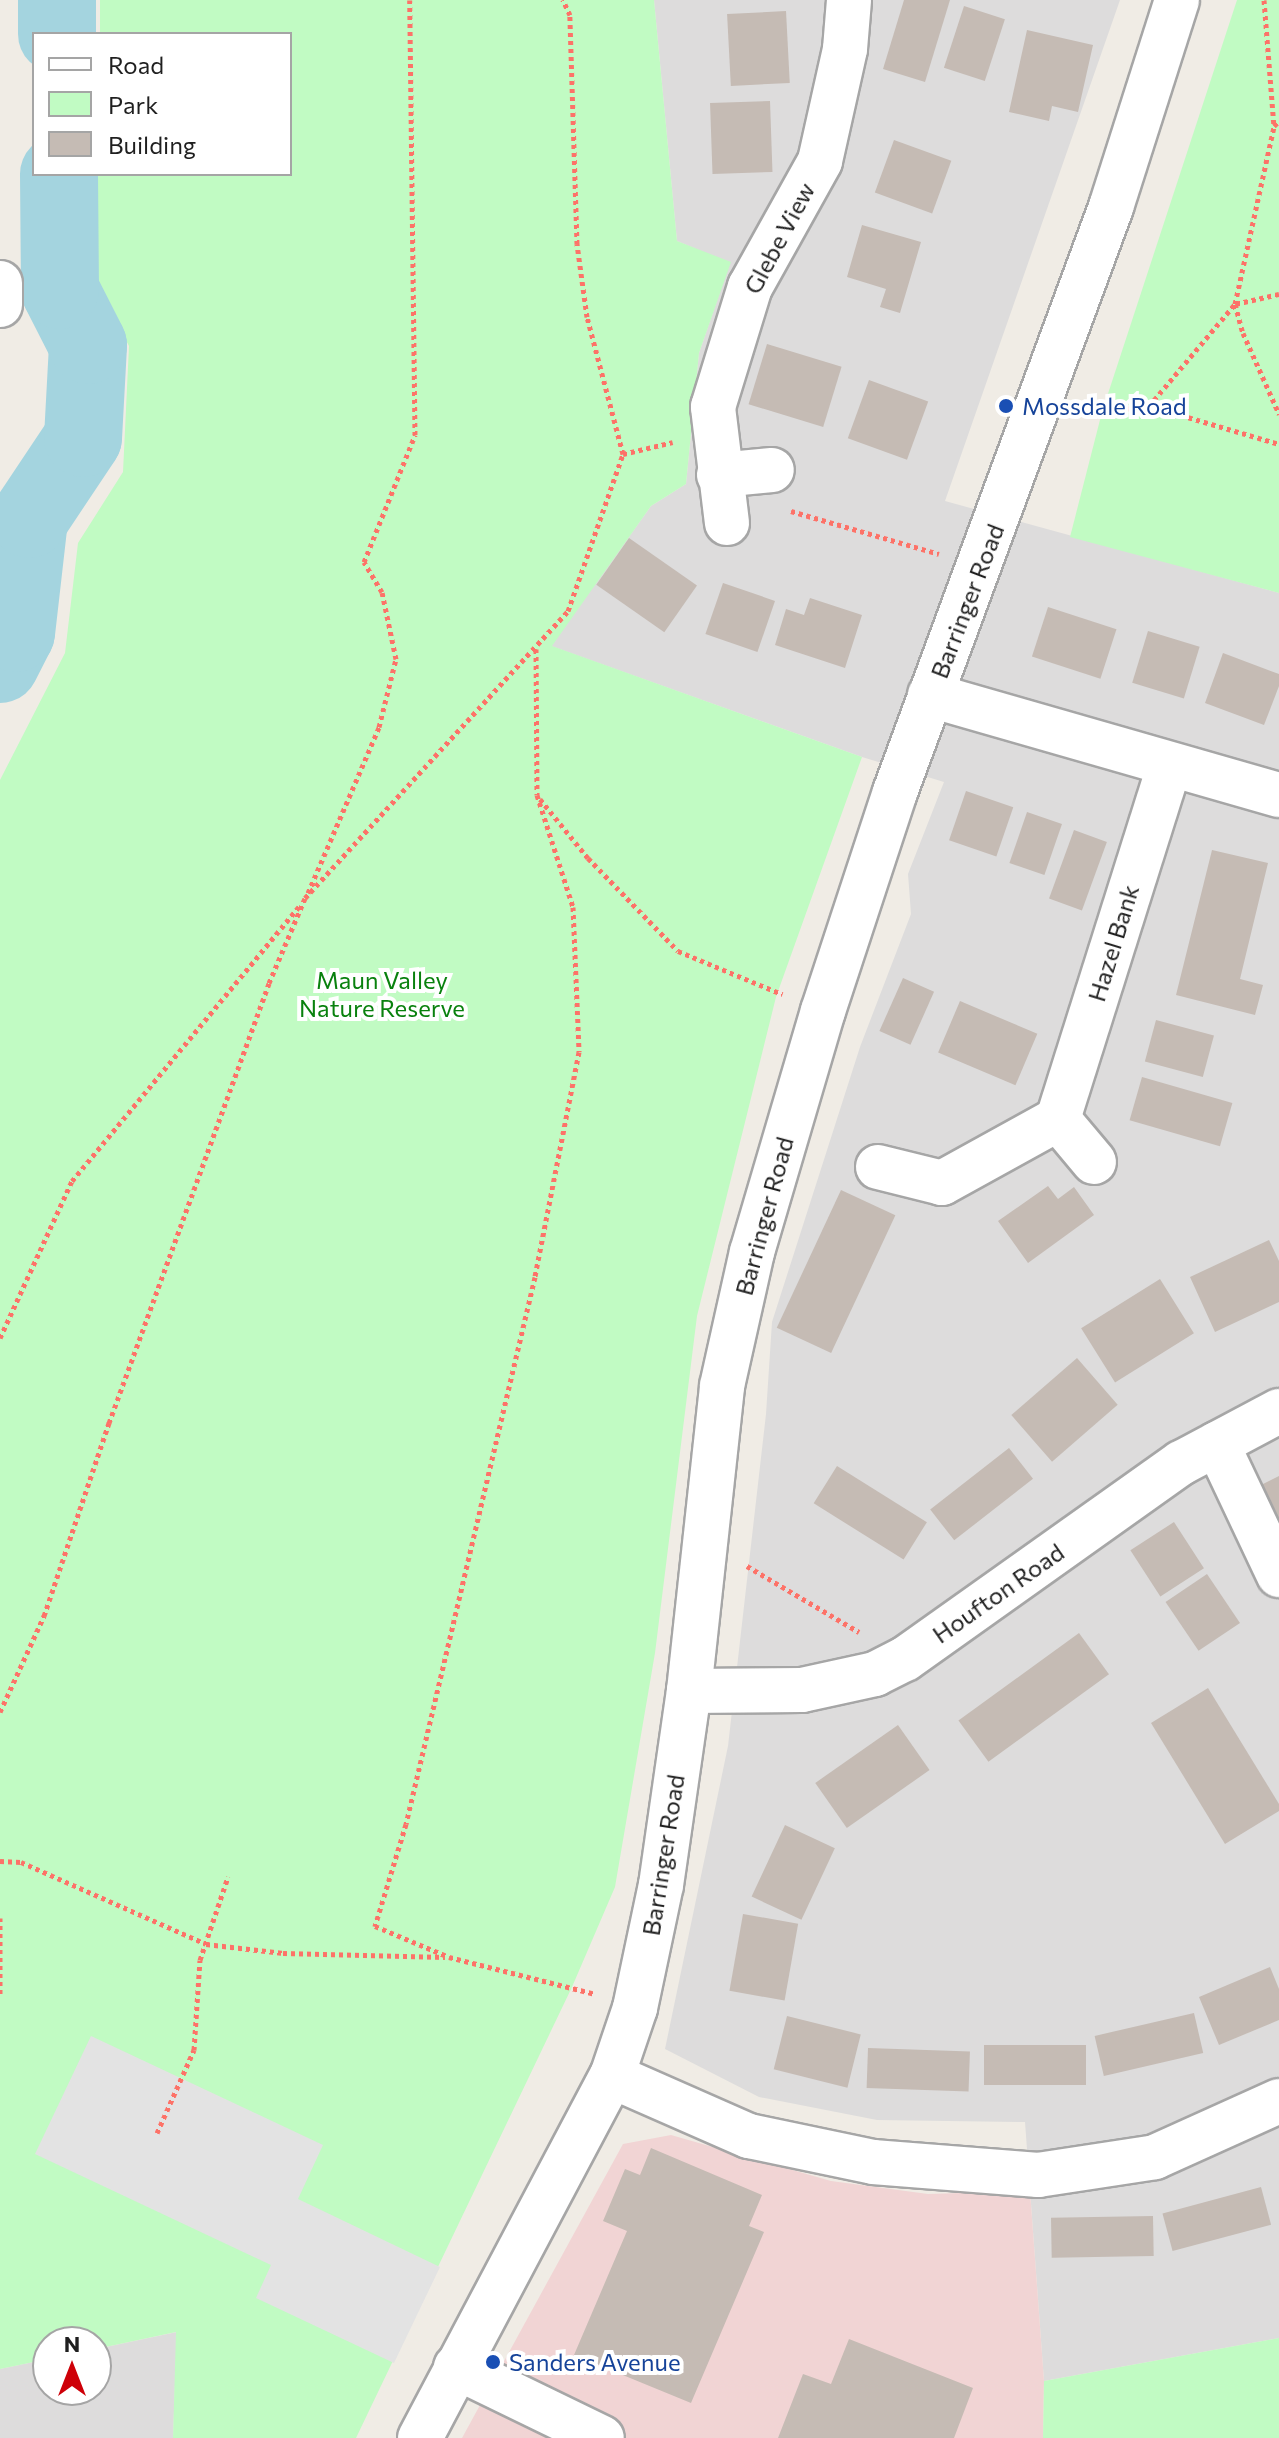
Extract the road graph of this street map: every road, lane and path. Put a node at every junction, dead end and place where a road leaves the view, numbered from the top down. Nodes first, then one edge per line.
1 (410, 0) edge
2 (563, 0) edge
3 (849, 0) edge
4 (1177, 0) edge
5 (1264, 0) edge
6 (1279, 121) edge
7 (1274, 126) junction
8 (0, 283) edge
9 (1279, 294) edge
10 (1235, 304) junction
11 (0, 305) edge
12 (1045, 393) junction
13 (1149, 406) junction
14 (1279, 414) edge
15 (1279, 444) edge
16 (623, 454) junction
17 (717, 454) junction
18 (775, 489) joint
19 (727, 523) dead end
20 (946, 556) dead end
21 (536, 648) junction
22 (930, 695) junction
23 (1169, 767) junction
24 (537, 795) junction
25 (1279, 795) edge
26 (305, 898) junction
27 (823, 1011) junction
28 (1058, 1119) junction
29 (1094, 1162) dead end
30 (878, 1167) dead end
31 (0, 1338) edge
32 (1279, 1411) edge
33 (1217, 1444) junction
34 (704, 1540) junction
35 (1279, 1575) edge
36 (905, 1659) junction
37 (689, 1691) junction
38 (0, 1712) edge
39 (0, 1861) edge
40 (228, 1877) dead end
41 (0, 1918) edge
42 (206, 1944) junction
43 (449, 1957) junction
44 (0, 1994) edge
45 (635, 2008) junction
46 (612, 2076) junction
47 (1279, 2101) edge
48 (157, 2133) dead end
49 (456, 2367) junction
50 (420, 2438) edge
51 (602, 2438) edge

1 - 26 path
2 - 16 path
3 - 17 street, Glebe View
4 - 12 street, Barringer Road
5 - 7 path
6 - 7 path
7 - 10 path
8 - 11 street
9 - 10 path
10 - 13 path
10 - 14 path
12 - 13 path
12 - 22 street, Barringer Road
13 - 15 path
16 - 17 path
16 - 21 path
17 - 18 street
17 - 19 street, Glebe View
18 - 20 path
21 - 24 path
21 - 26 path
22 - 23 street
22 - 27 street, Barringer Road
23 - 25 street
23 - 28 street, Hazel Bank
24 - 27 path
24 - 43 path
26 - 31 path
26 - 38 path
27 - 34 street, Barringer Road
28 - 29 street
28 - 30 street
32 - 33 street, Houfton Road
33 - 35 street
33 - 36 street, Houfton Road
34 - 36 path
34 - 37 street, Barringer Road
36 - 37 street, Houfton Road
37 - 45 street, Barringer Road
39 - 42 path
40 - 42 path
41 - 44 path
42 - 43 path
42 - 48 path
43 - 45 path
45 - 46 street, Barringer Road
46 - 47 street
46 - 49 street, Barringer Road
49 - 50 street, Barringer Road
49 - 51 street

